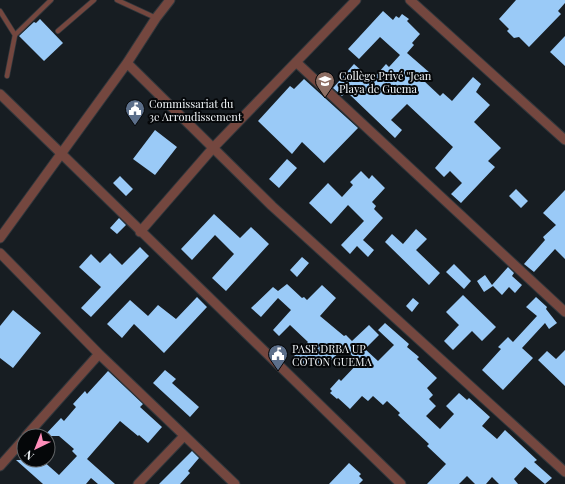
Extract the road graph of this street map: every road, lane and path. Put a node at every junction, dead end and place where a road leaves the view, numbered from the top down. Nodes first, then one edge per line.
1 (52, 0) edge
2 (94, 0) edge
3 (117, 0) edge
4 (170, 0) edge
5 (356, 0) edge
6 (410, 0) edge
7 (0, 11) edge
8 (156, 18) junction
9 (58, 31) dead end
10 (15, 35) junction
11 (296, 62) junction
12 (127, 63) junction
13 (7, 76) dead end
14 (0, 94) edge
15 (565, 140) edge
16 (214, 148) junction
17 (61, 154) junction
18 (140, 232) junction
19 (0, 238) edge
20 (0, 253) edge
21 (565, 312) edge
22 (99, 354) junction
23 (33, 428) edge
24 (184, 436) junction
25 (16, 447) edge
26 (0, 466) edge
27 (565, 472) edge
28 (138, 484) edge
29 (235, 484) edge
30 (401, 484) edge

1 - 10 lane
2 - 9 lane
3 - 8 lane
4 - 8 street
5 - 11 street
6 - 15 street
7 - 10 lane
8 - 12 street
10 - 13 lane
11 - 16 street
11 - 21 street
12 - 16 street
12 - 17 street
14 - 17 street
16 - 18 street
16 - 27 street
17 - 18 street
17 - 19 street
18 - 30 street
20 - 22 street
22 - 23 street
22 - 24 street
24 - 28 street
24 - 29 street
25 - 26 street

